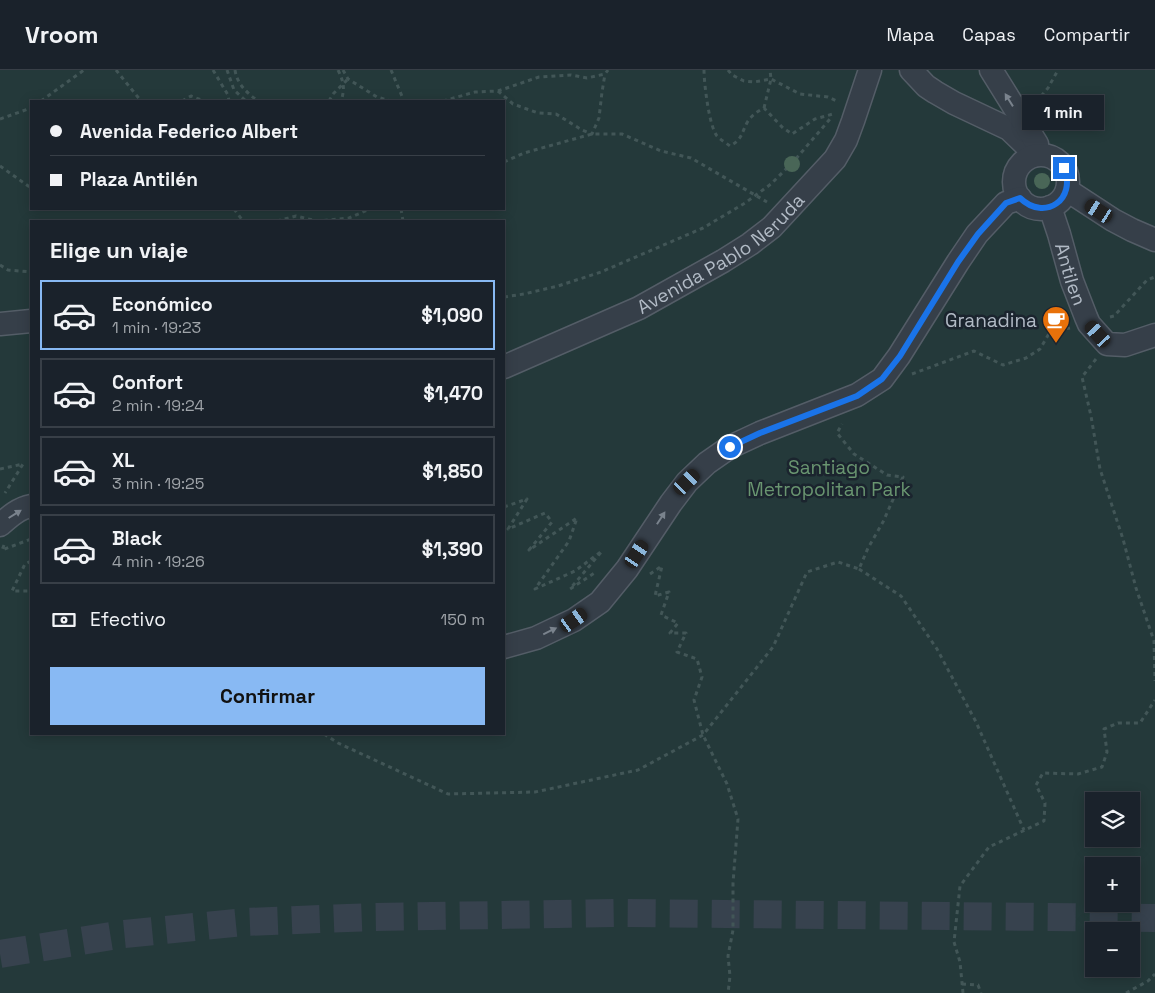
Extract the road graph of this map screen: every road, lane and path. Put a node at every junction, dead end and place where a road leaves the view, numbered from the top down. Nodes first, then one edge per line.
1 (84, 70) edge
2 (116, 70) edge
3 (213, 70) edge
4 (226, 70) edge
5 (235, 70) edge
6 (338, 70) edge
7 (343, 70) edge
8 (391, 70) edge
9 (704, 70) edge
10 (728, 70) edge
11 (770, 70) edge
12 (870, 70) edge
13 (911, 70) edge
14 (991, 70) edge
15 (607, 72) edge
16 (348, 79) junction
17 (771, 79) junction
18 (343, 84) junction
19 (498, 91) junction
20 (42, 100) edge
21 (140, 100) edge
22 (184, 100) edge
23 (201, 100) edge
24 (229, 100) edge
25 (245, 100) edge
26 (257, 100) edge
27 (330, 100) edge
28 (340, 100) edge
29 (388, 100) edge
30 (404, 100) edge
31 (447, 100) edge
32 (846, 105) dead end
33 (30, 108) edge
34 (764, 108) junction
35 (0, 119) edge
36 (592, 134) junction
37 (1040, 155) junction
38 (505, 162) edge
39 (0, 166) edge
40 (30, 187) edge
41 (1067, 190) junction
42 (755, 196) junction
43 (1020, 198) junction
44 (1050, 207) junction
45 (235, 210) edge
46 (367, 210) edge
47 (243, 220) edge
48 (281, 220) edge
49 (313, 220) edge
50 (328, 220) edge
51 (1155, 240) edge
52 (0, 265) edge
53 (30, 272) edge
54 (1155, 278) edge
55 (505, 297) edge
56 (30, 321) edge
57 (0, 324) edge
58 (1089, 324) junction
59 (1155, 334) edge
60 (1107, 344) junction
61 (505, 367) edge
62 (911, 375) dead end
63 (857, 396) junction
64 (30, 506) edge
65 (505, 507) edge
66 (0, 525) edge
67 (646, 540) junction
68 (30, 562) edge
69 (601, 569) dead end
70 (859, 569) junction
71 (30, 591) edge
72 (505, 647) edge
73 (1155, 681) edge
74 (1155, 700) edge
75 (326, 735) edge
76 (703, 735) junction
77 (1024, 830) junction
78 (1155, 974) edge
79 (962, 984) junction
80 (728, 993) edge
81 (963, 993) edge
82 (981, 993) edge
83 (1126, 993) edge

1 - 20 path
2 - 21 path
3 - 24 path
4 - 25 path
5 - 26 path
6 - 18 path
7 - 16 path
8 - 30 path
9 - 34 path
10 - 17 path
11 - 17 path
12 - 61 street, Avenida Pablo Neruda
13 - 37 street
37 -> 14 street
15 - 19 path
15 - 36 path
16 - 18 path
16 - 29 path
17 - 32 path
17 - 34 path
18 - 27 path
18 - 28 path
19 - 31 path
19 - 36 path
22 - 23 path
33 - 35 path
34 - 42 path
36 - 38 path
36 - 42 path
37 - 41 street
37 - 43 street
39 - 40 path
41 - 44 street
41 - 51 street
42 - 55 path
43 - 44 street
43 - 63 street
44 - 58 street, Antilen
45 - 47 path
46 - 50 path
48 - 49 path
52 - 53 path
54 - 58 path
56 - 57 street
58 - 60 street, Antilen
58 - 62 path
59 - 60 street
60 - 73 path
67 -> 63 street
63 - 70 path
66 -> 64 street
65 - 69 path
72 -> 67 street
67 - 76 path
68 - 71 path
70 - 76 path
70 - 77 path
74 - 77 path
75 - 76 path
76 - 80 path
77 - 79 path
78 - 83 path
79 - 81 path
79 - 82 path

